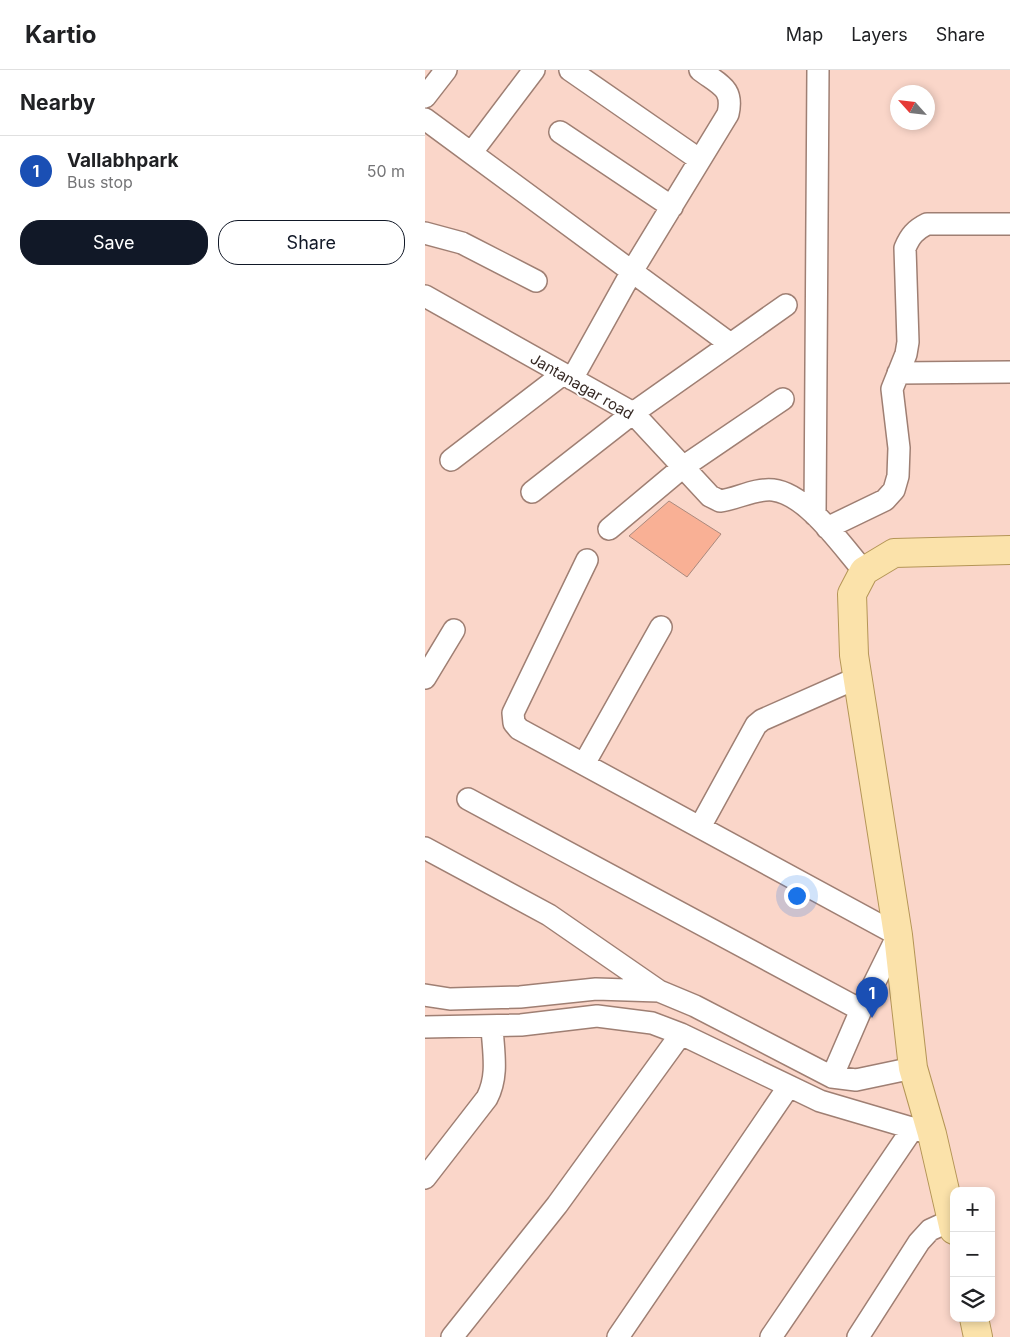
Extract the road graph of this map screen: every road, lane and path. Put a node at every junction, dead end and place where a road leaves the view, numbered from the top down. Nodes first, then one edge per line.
1 (446, 70) edge
2 (535, 70) edge
3 (570, 70) edge
4 (700, 70) edge
5 (818, 70) edge
6 (425, 97) edge
7 (425, 119) edge
8 (560, 132) dead end
9 (472, 152) junction
10 (700, 160) junction
11 (671, 207) junction
12 (1010, 224) edge
13 (425, 233) edge
14 (631, 273) junction
15 (536, 281) dead end
16 (425, 296) edge
17 (786, 305) dead end
18 (729, 343) junction
19 (1010, 372) edge
20 (898, 373) junction
21 (567, 376) junction
22 (783, 399) dead end
23 (633, 413) junction
24 (451, 460) dead end
25 (683, 468) junction
26 (532, 492) dead end
27 (821, 522) junction
28 (609, 530) dead end
29 (1010, 550) edge
30 (587, 560) dead end
31 (864, 570) junction
32 (661, 627) dead end
33 (453, 630) dead end
34 (425, 678) edge
35 (857, 678) junction
36 (584, 764) junction
37 (468, 799) dead end
38 (700, 827) junction
39 (425, 848) edge
40 (897, 935) junction
41 (659, 991) junction
42 (567, 992) junction
43 (428, 1003) edge
44 (861, 1010) junction
45 (565, 1020) junction
46 (492, 1026) junction
47 (425, 1027) edge
48 (681, 1034) junction
49 (913, 1068) junction
50 (832, 1077) junction
51 (789, 1086) junction
52 (922, 1131) junction
53 (425, 1178) edge
54 (950, 1216) edge
55 (950, 1226) edge
56 (975, 1322) edge
57 (452, 1337) edge
58 (618, 1337) edge
59 (771, 1337) edge
60 (858, 1337) edge
61 (978, 1337) edge

1 - 6 street
2 - 9 street
3 - 10 street
4 - 10 street
5 - 27 street
7 - 9 street
8 - 11 street
9 - 14 street
10 - 11 street
11 - 14 street
12 - 20 street
13 - 15 street
14 - 18 street
14 - 21 street
16 - 21 street, Jantanagar road
17 - 18 street
18 - 23 street
19 - 20 street
20 - 27 street
21 - 23 street, Jantanagar road
21 - 24 street
22 - 25 street
23 - 25 street, Jantanagar road
23 - 26 street
25 - 27 street, Jantanagar road
25 - 28 street
27 - 31 street, Jantanagar road
29 - 31 main road
30 - 36 street
31 - 35 main road
32 - 36 street
33 - 34 street
35 - 38 street
35 - 40 main road
36 - 38 street
37 - 44 street
38 - 40 street
39 - 41 street
40 - 44 street
40 - 49 main road
41 - 42 street
41 - 50 street
42 - 43 street
42 - 45 street
44 - 50 street
45 - 46 street
45 - 48 street
46 - 47 street
46 - 53 street
48 - 51 street
48 - 57 street
49 - 50 street
49 - 52 main road
51 - 52 street
51 - 58 street
52 - 54 main road
52 - 59 street
55 - 60 street
56 - 61 main road

